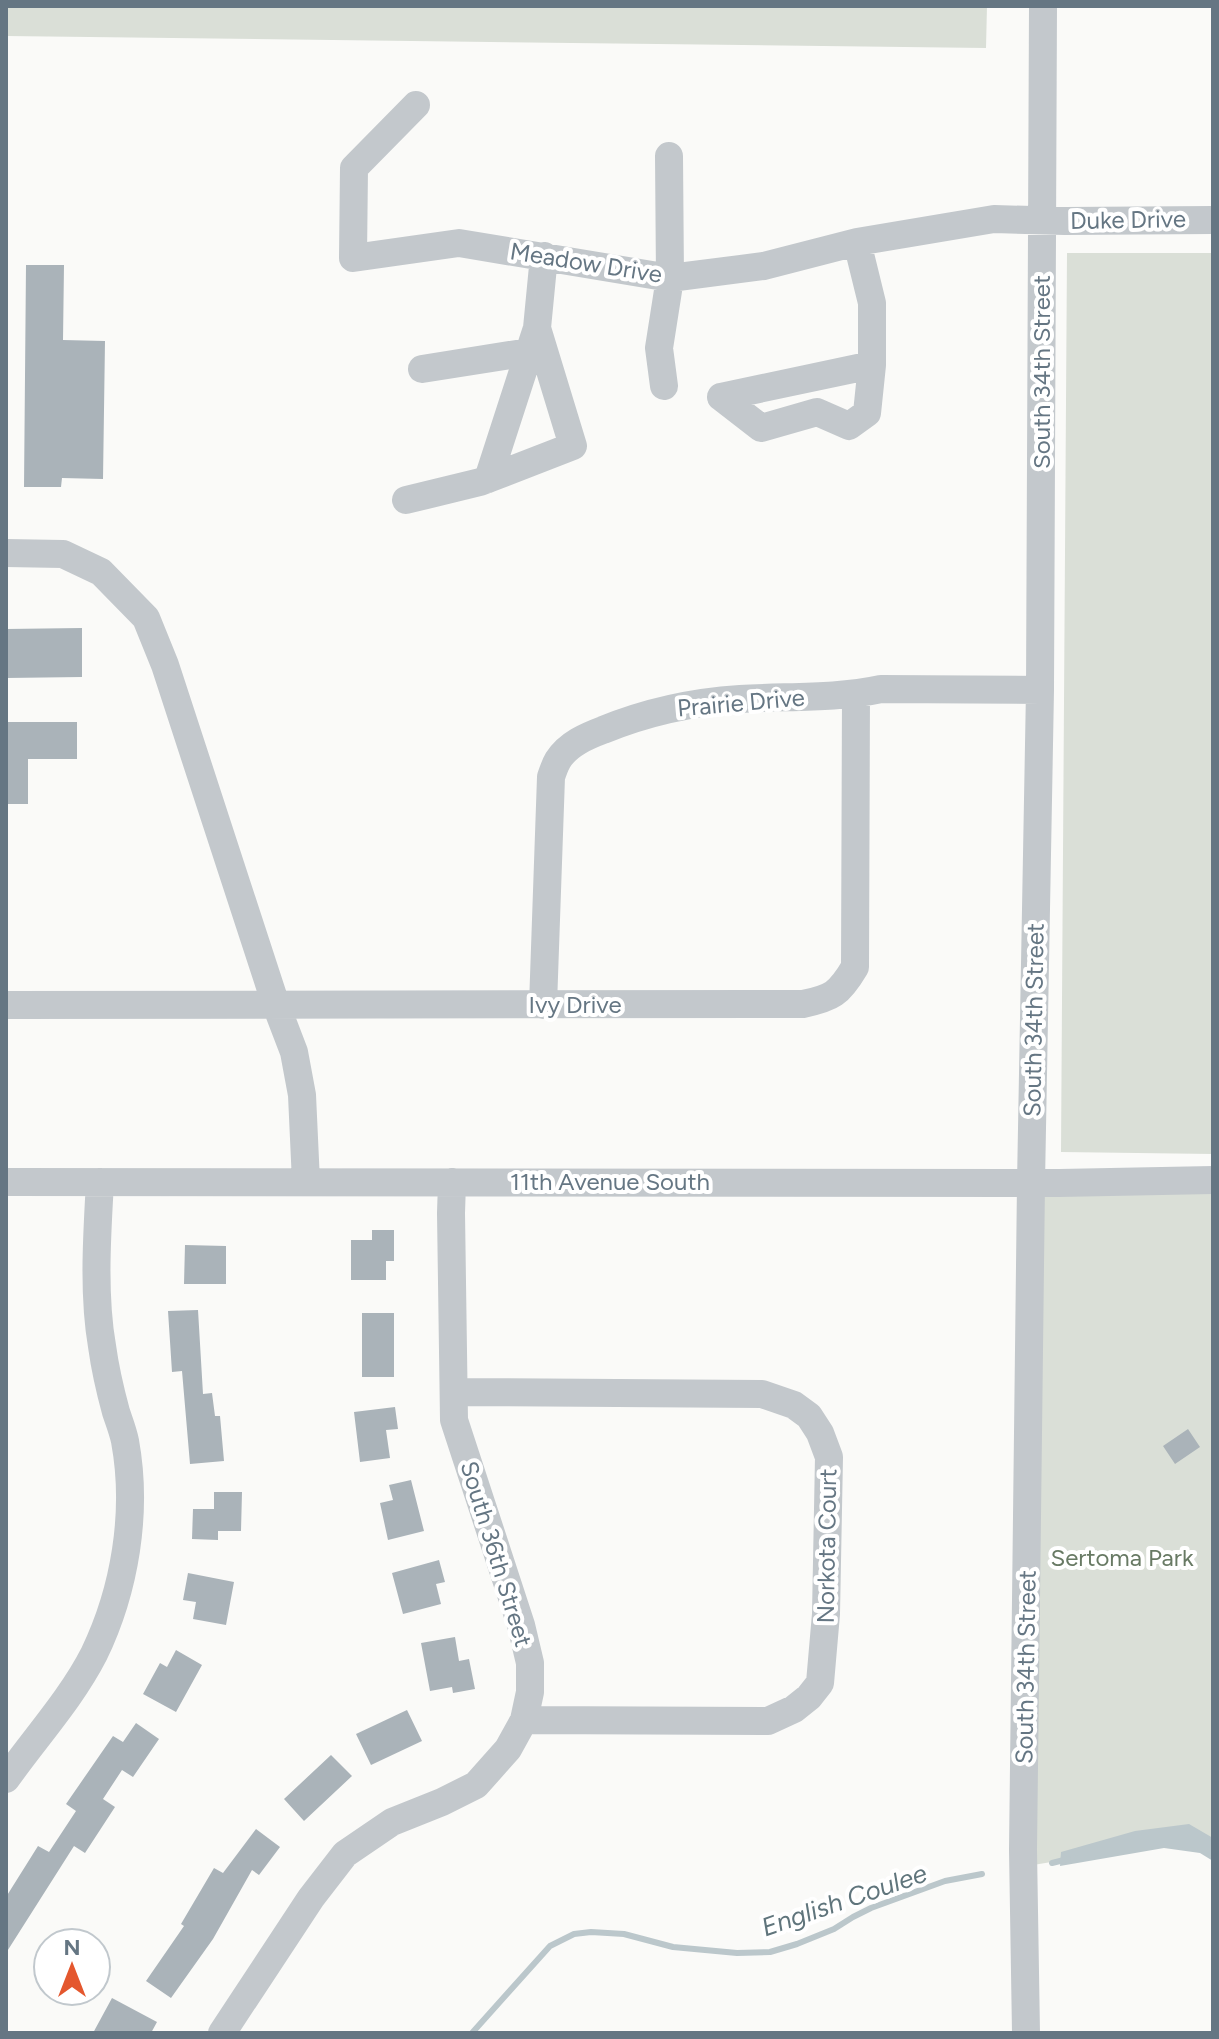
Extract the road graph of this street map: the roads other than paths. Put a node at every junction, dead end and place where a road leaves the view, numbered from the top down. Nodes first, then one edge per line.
1 (1043, 6) edge
2 (416, 105) dead end
3 (669, 156) dead end
4 (1213, 220) edge
5 (1042, 221) junction
6 (857, 242) junction
7 (544, 256) junction
8 (670, 278) junction
9 (533, 340) junction
10 (872, 365) junction
11 (422, 369) dead end
12 (664, 386) dead end
13 (488, 479) junction
14 (406, 500) dead end
15 (6, 553) edge
16 (1040, 690) junction
17 (856, 694) junction
18 (6, 1005) edge
19 (276, 1005) junction
20 (543, 1005) junction
21 (1213, 1180) edge
22 (6, 1182) edge
23 (100, 1182) junction
24 (306, 1182) junction
25 (452, 1182) junction
26 (1031, 1183) junction
27 (454, 1392) junction
28 (524, 1720) junction
29 (8, 1770) edge
30 (222, 2033) edge
31 (1026, 2033) edge

1 - 5 street, South 34th Street
2 - 7 street, Meadow Drive
3 - 8 street
4 - 5 street, Duke Drive
5 - 6 street, Meadow Drive
5 - 16 street, South 34th Street
6 - 8 street, Meadow Drive
6 - 10 street
7 - 8 street, Meadow Drive
7 - 9 street
8 - 12 street
9 - 11 street
9 - 13 street
9 - 13 street
10 - 10 street
13 - 14 street
15 - 19 street
16 - 17 street, Prairie Drive
16 - 26 street, South 34th Street
17 - 20 street, Prairie Drive
17 - 20 street, Ivy Drive
18 - 19 street, Ivy Drive
19 - 20 street, Ivy Drive
19 - 24 street
21 - 26 street, 11th Avenue South
22 - 23 street, 11th Avenue South
23 - 24 street, 11th Avenue South
23 - 29 street
24 - 25 street, 11th Avenue South
25 - 26 street, 11th Avenue South
25 - 27 street, South 36th Street
26 - 31 street, South 34th Street
27 - 28 street, South 36th Street
27 - 28 street, Norkota Court
28 - 30 street, South 36th Street

